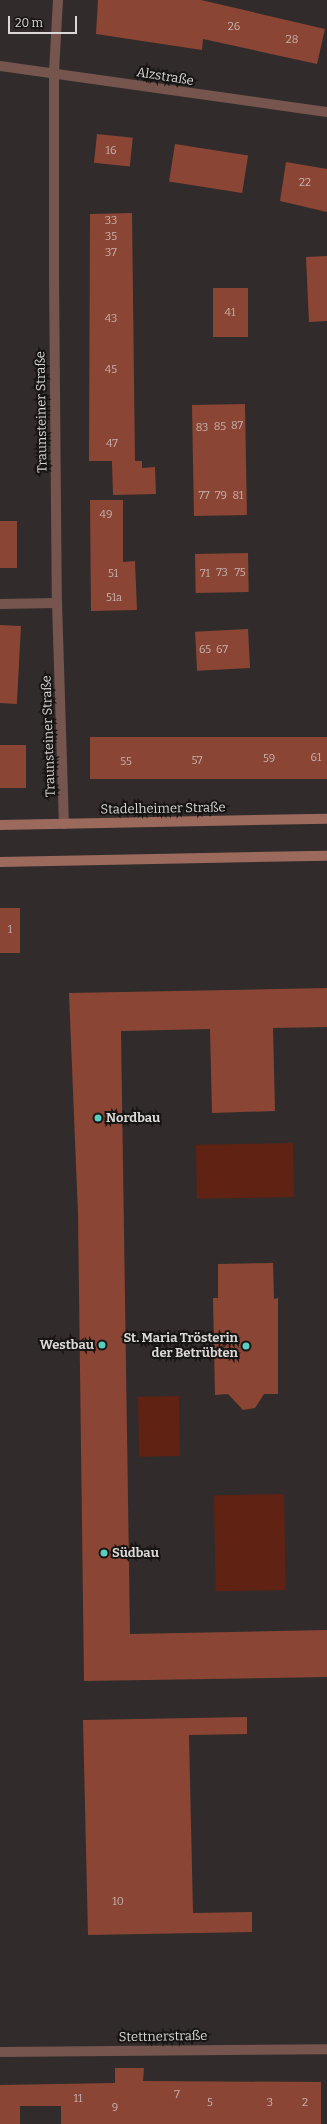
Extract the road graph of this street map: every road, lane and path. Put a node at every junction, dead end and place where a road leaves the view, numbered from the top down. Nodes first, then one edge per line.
1 (58, 0) edge
2 (0, 66) edge
3 (54, 72) junction
4 (327, 112) edge
5 (57, 603) junction
6 (0, 604) edge
7 (327, 819) edge
8 (64, 824) junction
9 (0, 825) edge
10 (327, 856) edge
11 (0, 862) edge
12 (327, 2049) edge
13 (0, 2052) edge

1 - 3 street, Traunsteiner Straße
2 - 3 street, Alzstraße
3 - 4 street, Alzstraße
3 - 5 street, Traunsteiner Straße
5 - 6 street
5 - 8 street, Traunsteiner Straße
7 - 8 main road, Stadelheimer Straße
8 - 9 main road, Stadelheimer Straße
10 - 11 main road
12 - 13 street, Stettnerstraße

